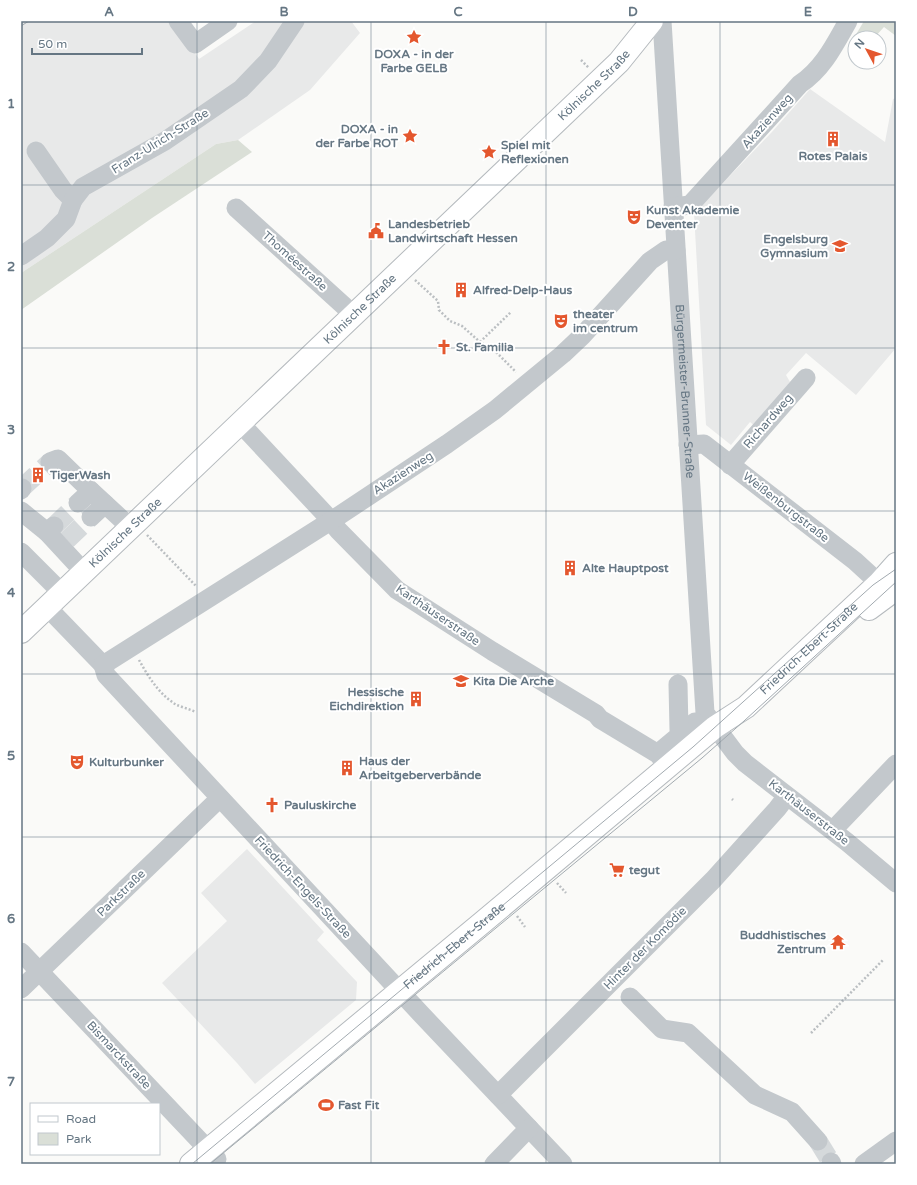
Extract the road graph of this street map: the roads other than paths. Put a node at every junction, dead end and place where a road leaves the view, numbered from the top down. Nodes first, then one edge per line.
1 (178, 21) edge
2 (228, 21) edge
3 (295, 21) edge
4 (848, 21) edge
5 (651, 23) edge
6 (36, 151) dead end
7 (73, 200) junction
8 (674, 206) junction
9 (236, 208) dead end
10 (676, 250) junction
11 (21, 256) edge
12 (354, 315) junction
13 (806, 378) dead end
14 (240, 423) junction
15 (688, 445) junction
16 (50, 462) dead end
17 (730, 464) junction
18 (105, 504) junction
19 (21, 512) edge
20 (92, 517) tunnel mouth
21 (330, 520) junction
22 (138, 531) junction
23 (21, 552) edge
24 (896, 564) edge
25 (84, 572) junction
26 (889, 592) edge
27 (55, 600) junction
28 (21, 632) edge
29 (103, 665) junction
30 (678, 684) dead end
31 (617, 719) dead end
32 (701, 732) junction
33 (672, 757) junction
34 (896, 764) edge
35 (787, 796) junction
36 (220, 798) junction
37 (833, 830) junction
38 (896, 883) edge
39 (21, 952) edge
40 (39, 971) junction
41 (21, 989) edge
42 (404, 996) junction
43 (630, 997) dead end
44 (498, 1095) junction
45 (529, 1128) junction
46 (818, 1141) tunnel mouth
47 (896, 1141) edge
48 (212, 1158) edge
49 (191, 1164) edge
50 (494, 1164) edge
51 (563, 1164) edge
52 (864, 1164) edge

1 - 2 street
3 - 7 street, Franz-Ulrich-Straße
4 - 8 street, Akazienweg
5 - 8 street, Bürgermeister-Brunner-Straße
5 - 12 main road, Kölnische Straße
6 - 7 street
7 - 11 street, Franz-Ulrich-Straße
8 - 10 street, Bürgermeister-Brunner-Straße
9 - 12 street, Thoméestraße
10 - 15 street, Bürgermeister-Brunner-Straße
10 - 21 street, Akazienweg
12 - 14 main road, Kölnische Straße
13 - 17 street, Richardweg
14 - 21 street, Karthäuserstraße
14 - 22 main road, Kölnische Straße
15 - 17 street, Weißenburgstraße
15 - 32 street, Bürgermeister-Brunner-Straße
16 - 18 street
17 - 26 street, Weißenburgstraße
18 - 20 street
18 - 22 street
19 - 25 street
21 - 29 street, Akazienweg
21 - 33 street, Karthäuserstraße
22 - 25 main road, Kölnische Straße
23 - 27 street
24 - 26 main road, Friedrich-Ebert-Straße
25 - 27 main road, Kölnische Straße
26 - 32 main road, Friedrich-Ebert-Straße
26 - 32 main road, Friedrich-Ebert-Straße
27 - 28 main road, Kölnische Straße
27 - 29 street, Friedrich-Engels-Straße
29 - 36 street, Friedrich-Engels-Straße
30 - 32 street
31 - 33 street
32 - 33 main road, Friedrich-Ebert-Straße
32 - 33 street
32 - 35 street, Karthäuserstraße
33 - 42 main road, Friedrich-Ebert-Straße
34 - 37 street
35 - 37 street, Karthäuserstraße
35 - 44 street, Hinter der Komödie
36 - 40 street, Parkstraße
36 - 42 street, Friedrich-Engels-Straße
37 - 38 street, Karthäuserstraße
39 - 40 street, Bismarckstraße
40 - 41 street, Parkstraße
40 - 48 street, Bismarckstraße
42 - 44 street, Friedrich-Engels-Straße
42 - 48 main road, Friedrich-Ebert-Straße
43 - 46 street
44 - 45 street, Friedrich-Engels-Straße
45 - 50 street
45 - 51 street, Friedrich-Engels-Straße
47 - 52 street
48 - 49 main road, Friedrich-Ebert-Straße

